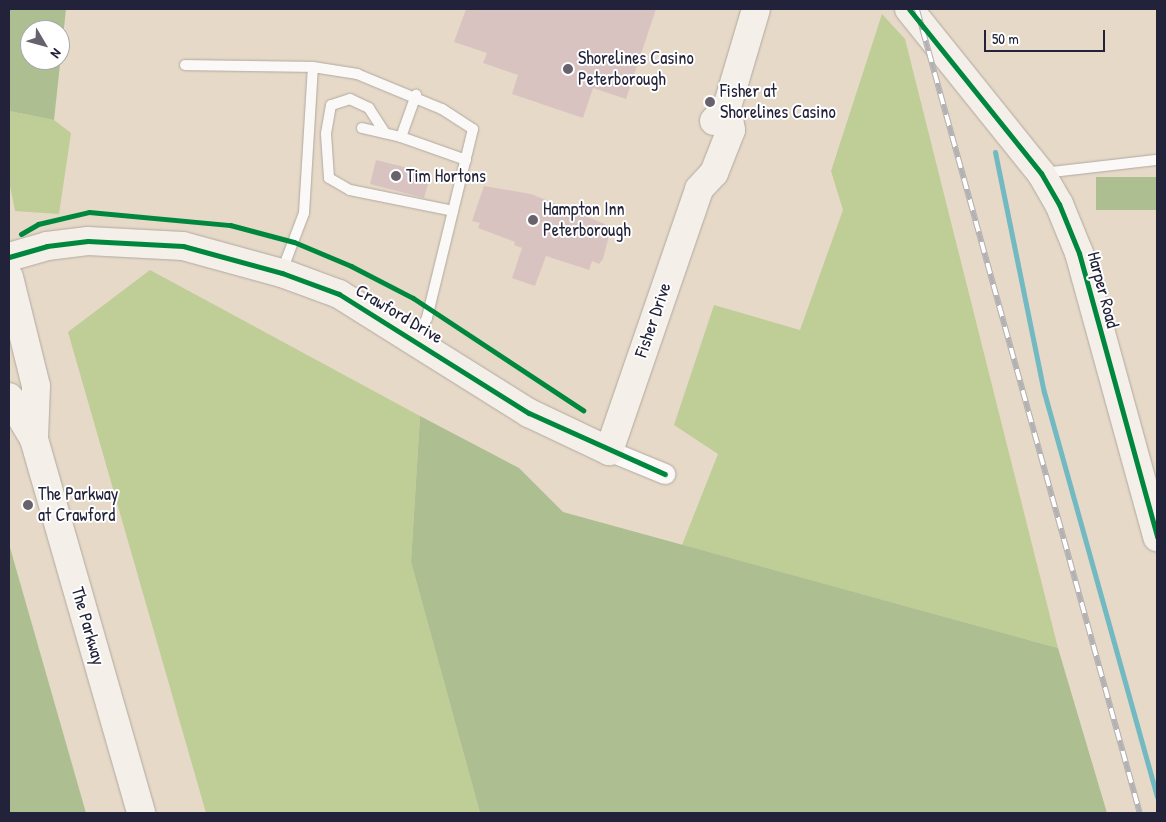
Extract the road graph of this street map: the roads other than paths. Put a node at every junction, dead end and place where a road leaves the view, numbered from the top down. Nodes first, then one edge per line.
1 (756, 9) edge
2 (909, 9) edge
3 (185, 65) dead end
4 (313, 67) junction
5 (416, 95) junction
6 (362, 128) dead end
7 (385, 133) junction
8 (402, 137) junction
9 (466, 160) junction
10 (1157, 160) edge
11 (1041, 173) junction
12 (454, 211) junction
13 (9, 257) edge
14 (282, 273) junction
15 (9, 277) edge
16 (416, 340) junction
17 (9, 397) edge
18 (34, 439) junction
19 (609, 451) junction
20 (666, 474) dead end
21 (1157, 537) edge
22 (141, 813) edge

1 - 19 street, Fisher Drive
2 - 11 street, Harper Road
3 - 4 lane
4 - 5 lane
4 - 14 lane
5 - 8 lane
5 - 9 lane
6 - 7 lane
7 - 8 lane
7 - 12 lane
8 - 9 lane
9 - 12 lane
10 - 11 lane
11 - 21 street, Harper Road
12 - 16 lane
13 - 14 street, Crawford Drive
14 - 16 street, Crawford Drive
15 - 18 street, The Parkway
16 - 19 street, Crawford Drive
17 - 18 street, The Parkway
18 - 22 street, The Parkway
19 - 20 street, Crawford Drive

